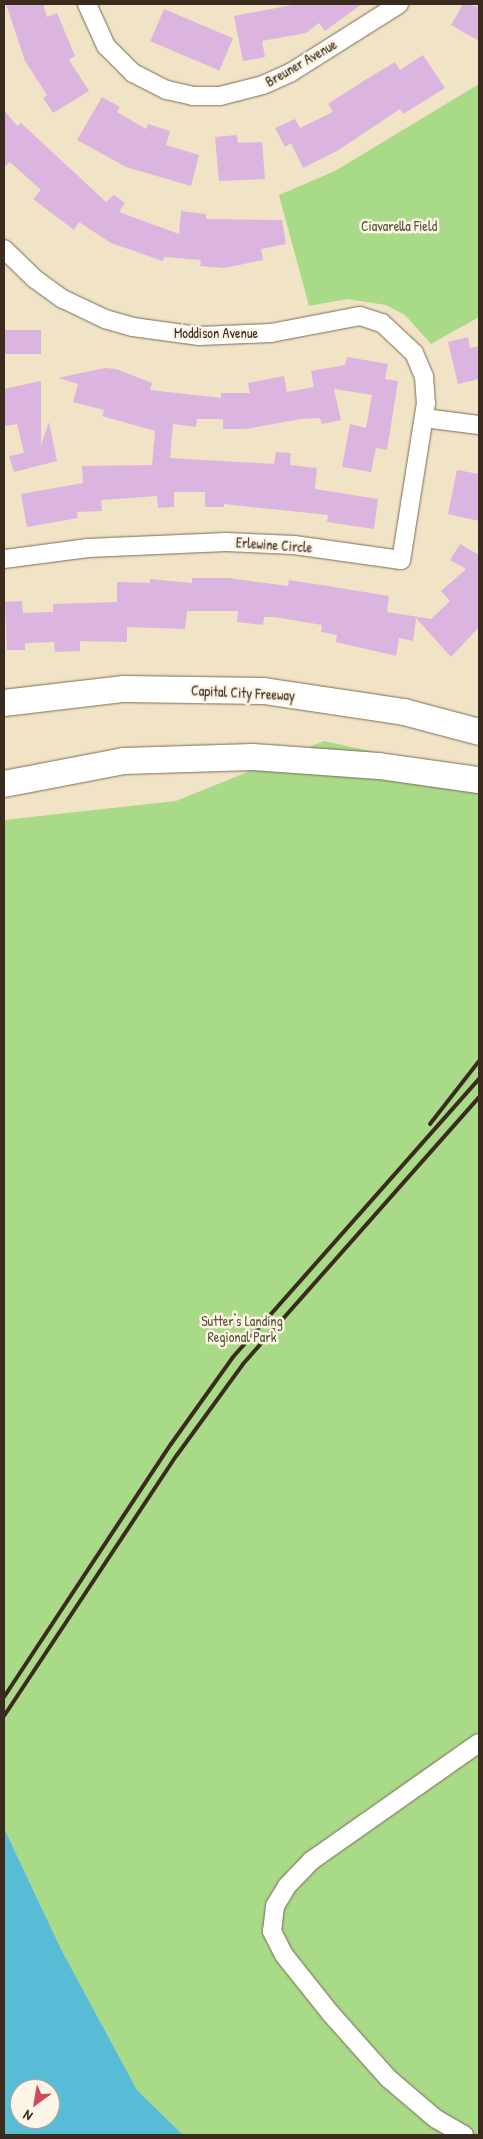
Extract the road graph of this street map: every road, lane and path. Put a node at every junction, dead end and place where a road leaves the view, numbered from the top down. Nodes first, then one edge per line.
1 (86, 4) edge
2 (399, 4) edge
3 (5, 252) edge
4 (360, 316) joint
5 (424, 418) junction
6 (479, 425) edge
7 (4, 559) edge
8 (4, 703) edge
9 (479, 732) edge
10 (479, 780) edge
11 (4, 784) edge
12 (479, 1743) edge
13 (464, 2135) edge

1 - 2 street, Breuner Avenue
3 - 4 street, Moddison Avenue
4 - 5 street, Erlewine Circle
5 - 6 street
5 - 7 street, Erlewine Circle
8 - 9 highway, Capital City Freeway
10 - 11 highway
12 - 13 street

